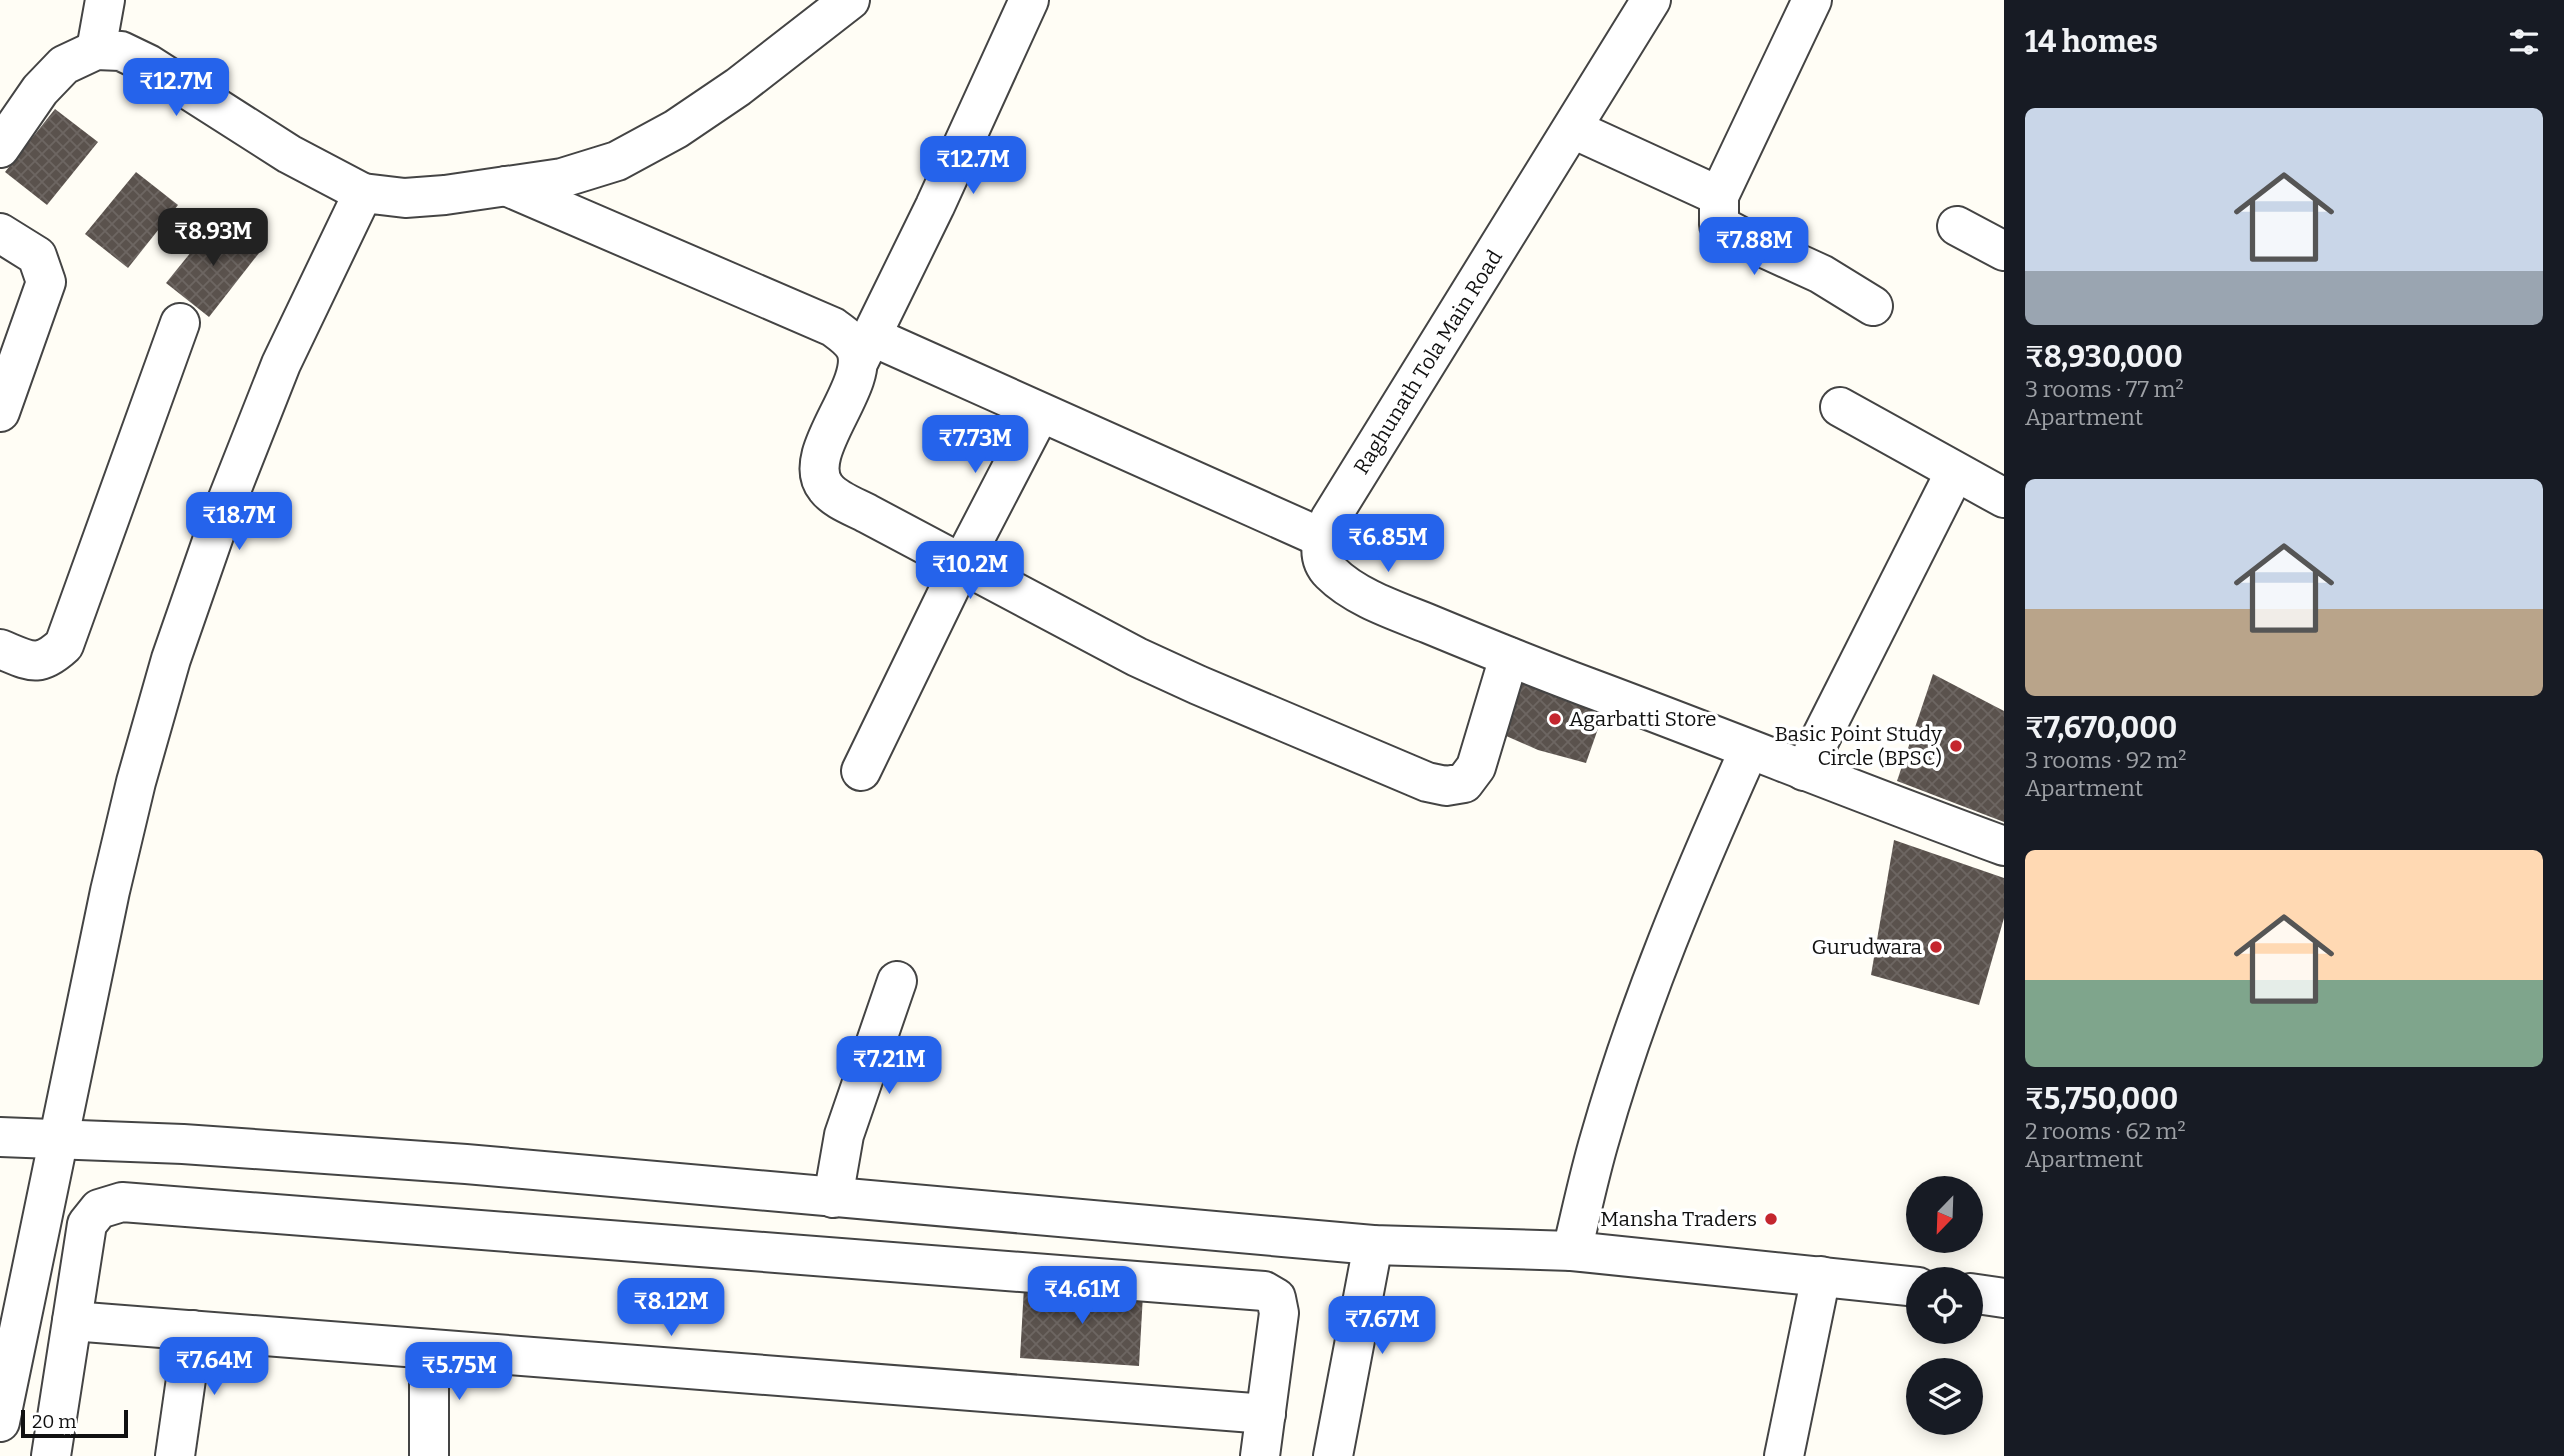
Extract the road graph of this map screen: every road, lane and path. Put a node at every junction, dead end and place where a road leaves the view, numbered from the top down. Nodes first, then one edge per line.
1 (105, 0) edge
2 (849, 0) edge
3 (1029, 0) edge
4 (1651, 0) edge
5 (1812, 0) edge
6 (96, 50) junction
7 (1573, 129) junction
8 (0, 148) edge
9 (504, 185) junction
10 (363, 193) junction
11 (1719, 196) junction
12 (1957, 226) dead end
13 (0, 233) edge
14 (2004, 251) edge
15 (1873, 306) dead end
16 (180, 323) dead end
17 (865, 350) junction
18 (1840, 407) dead end
19 (0, 412) edge
20 (1040, 413) junction
21 (1955, 472) junction
22 (2004, 498) edge
23 (1322, 538) junction
24 (962, 563) junction
25 (0, 649) edge
26 (1509, 657) junction
27 (1749, 750) junction
28 (860, 771) dead end
29 (1804, 771) junction
30 (2004, 846) edge
31 (897, 981) dead end
32 (0, 1137) edge
33 (59, 1140) junction
34 (833, 1198) junction
35 (1373, 1245) junction
36 (1572, 1251) junction
37 (1821, 1276) junction
38 (1906, 1286) edge
39 (1983, 1295) edge
40 (2004, 1298) edge
41 (72, 1321) junction
42 (193, 1330) junction
43 (429, 1349) junction
44 (1266, 1414) junction
45 (0, 1422) edge
46 (51, 1456) edge
47 (175, 1456) edge
48 (429, 1456) edge
49 (1260, 1456) edge
50 (1333, 1456) edge
51 (1784, 1456) edge

1 - 6 street
2 - 9 street
3 - 17 street
4 - 7 street, Raghunath Tola Main Road
5 - 11 street
6 - 8 street
6 - 10 street
7 - 11 street
7 - 23 street, Raghunath Tola Main Road
9 - 10 street
9 - 17 street
10 - 33 street
11 - 15 street
12 - 14 street
13 - 19 street
16 - 25 street
17 - 20 street
17 - 24 street
18 - 21 street
20 - 23 street
20 - 24 street
21 - 22 street
21 - 29 street
23 - 26 street
24 - 26 street
24 - 28 street
26 - 27 street
27 - 29 street
27 - 36 street
29 - 30 street
31 - 34 street
32 - 33 street
33 - 34 street
33 - 45 street
34 - 35 street
35 - 36 street
35 - 50 street
36 - 37 street
37 - 38 street
37 - 51 street
39 - 40 street
41 - 42 street
41 - 44 street
41 - 46 street
42 - 43 street
42 - 47 street
43 - 44 street
43 - 48 street
44 - 49 street

